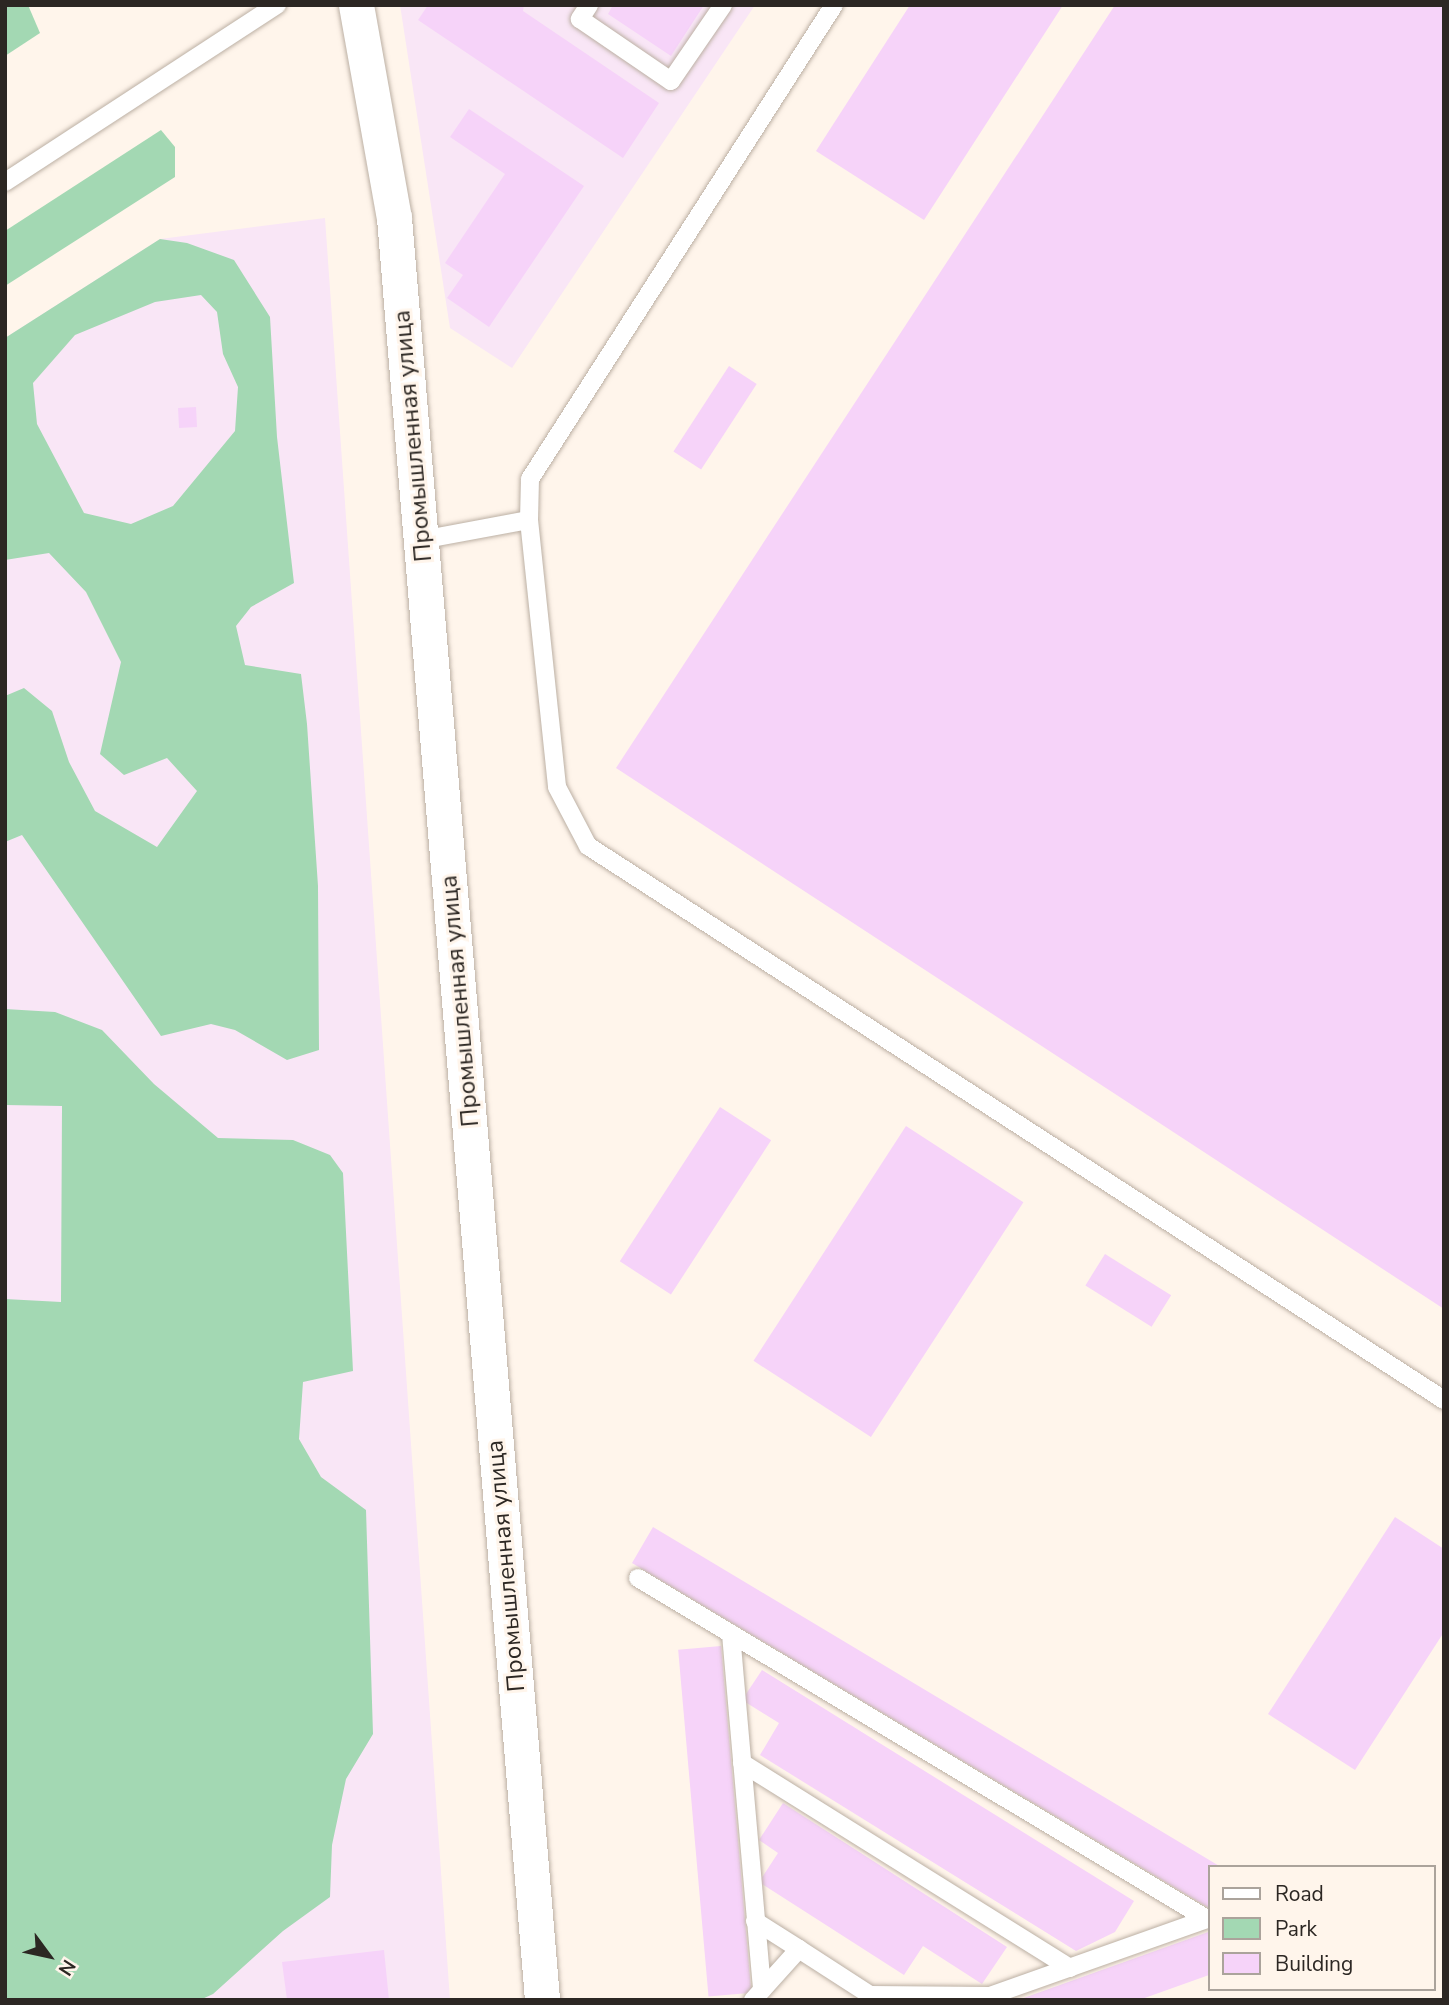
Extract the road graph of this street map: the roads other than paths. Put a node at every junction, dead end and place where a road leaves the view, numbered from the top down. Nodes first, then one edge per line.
1 (277, 5) edge
2 (356, 5) edge
3 (589, 5) edge
4 (723, 5) edge
5 (834, 5) edge
6 (5, 182) edge
7 (529, 520) junction
8 (421, 540) junction
9 (1444, 1400) edge
10 (638, 1578) dead end
11 (731, 1634) junction
12 (742, 1763) junction
13 (755, 1921) junction
14 (799, 1949) junction
15 (1070, 1968) junction
16 (757, 1995) edge
17 (542, 2000) edge

1 - 6 lane
2 - 8 street, Промышленная улица
3 - 4 lane
5 - 7 lane
7 - 8 lane
7 - 9 lane
8 - 17 street, Промышленная улица
10 - 11 lane
11 - 12 lane
11 - 15 lane
12 - 13 lane
12 - 15 lane
13 - 14 lane
13 - 16 lane
14 - 15 lane
14 - 16 lane

